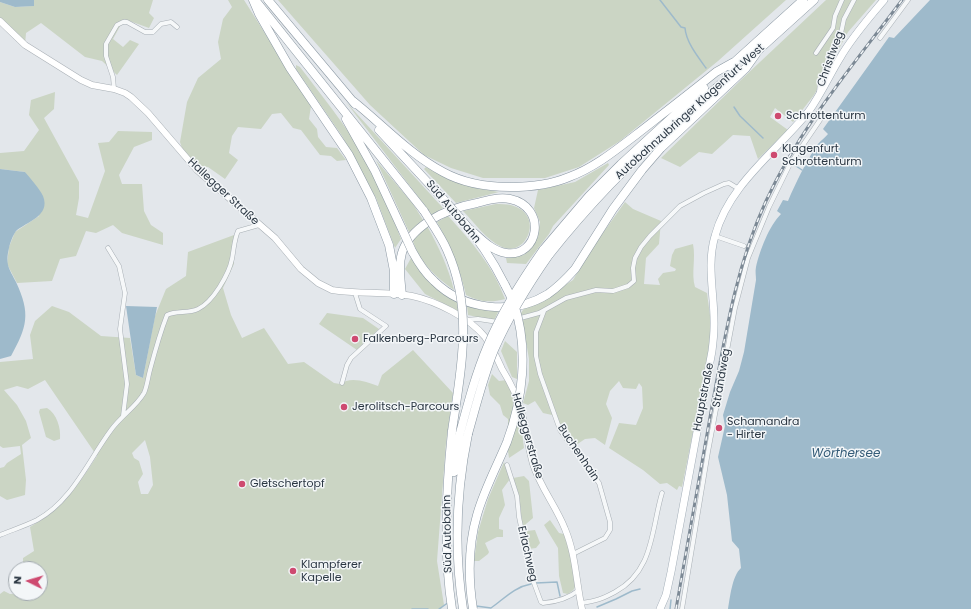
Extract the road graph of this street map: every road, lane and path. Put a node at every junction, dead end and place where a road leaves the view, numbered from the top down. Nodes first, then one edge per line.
1 (253, 0) edge
2 (256, 0) edge
3 (268, 0) edge
4 (803, 0) edge
5 (814, 0) edge
6 (842, 0) edge
7 (854, 0) edge
8 (884, 0) edge
9 (908, 0) edge
10 (0, 21) edge
11 (177, 27) dead end
12 (880, 38) dead end
13 (756, 54) junction
14 (816, 54) dead end
15 (114, 88) junction
16 (819, 96) junction
17 (353, 101) junction
18 (340, 106) junction
19 (820, 120) dead end
20 (660, 121) junction
21 (739, 189) junction
22 (259, 226) junction
23 (470, 230) junction
24 (715, 236) junction
25 (744, 246) tunnel mouth
26 (108, 248) dead end
27 (546, 252) junction
28 (355, 293) junction
29 (394, 294) junction
30 (402, 295) junction
31 (544, 311) junction
32 (465, 320) junction
33 (342, 383) dead end
34 (123, 416) junction
35 (460, 433) junction
36 (507, 465) dead end
37 (662, 493) dead end
38 (0, 534) edge
39 (573, 554) junction
40 (579, 590) junction
41 (581, 606) edge
42 (452, 609) edge
43 (462, 609) edge
44 (473, 609) edge
45 (660, 609) edge
46 (682, 609) edge

1 - 29 highway
2 - 18 highway, Süd Autobahn
3 - 17 highway, Süd Autobahn
4 - 20 highway, Autobahnzubringer Klagenfurt West
5 - 13 highway, Autobahnzubringer Klagenfurt West
6 - 14 street
7 - 16 street, Christlweg
8 - 16 main road, Hauptstraße
9 - 12 street
10 - 15 main road, Hallegger Straße
11 - 15 street
13 - 18 highway, bridge
13 - 27 highway, Autobahnzubringer Klagenfurt West
15 - 22 main road, Hallegger Straße
16 - 21 main road, Hauptstraße
17 - 20 highway
17 - 23 highway, Süd Autobahn, bridge
18 - 35 highway, Süd Autobahn, bridge
19 - 46 street, Strandweg
20 - 27 highway, Autobahnzubringer Klagenfurt West
21 - 24 main road, Hauptstraße
21 - 31 street
22 - 28 main road, Hallegger Straße
22 - 34 street
23 - 30 highway
23 - 44 highway, Süd Autobahn, bridge
24 - 25 street
24 - 45 main road, Hauptstraße
26 - 34 street
27 - 35 highway, Autobahnzubringer Klagenfurt West, bridge
28 - 29 main road, Hallegger Straße
28 - 33 street
29 - 30 main road, Hallegger Straße
30 - 32 main road, Hallegger Straße
31 - 32 street
31 - 39 street, Buchenhain
32 - 39 main road, Halleggerstraße
34 - 38 street
35 - 42 highway, Süd Autobahn
35 - 43 highway, Autobahnzubringer Klagenfurt West
36 - 40 street, Erlachweg
37 - 41 street
39 - 40 main road, Halleggerstraße
40 - 41 main road, Halleggerstraße

